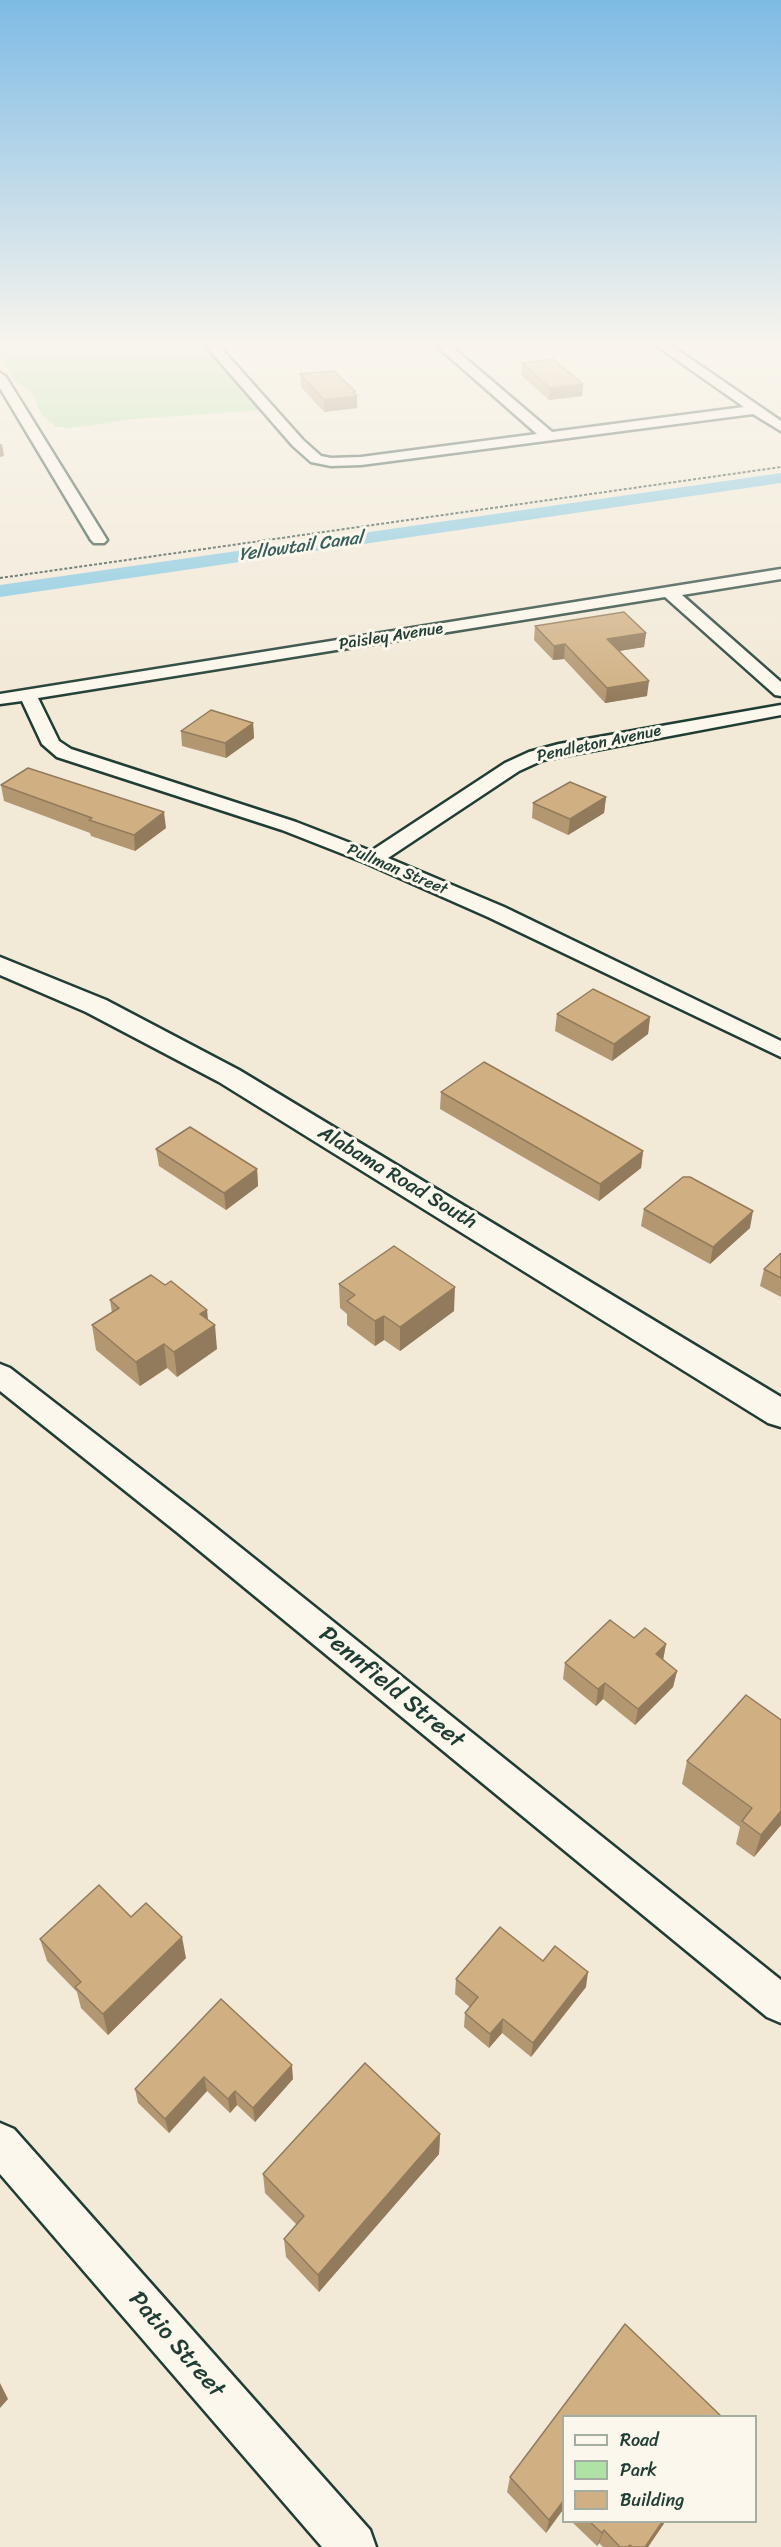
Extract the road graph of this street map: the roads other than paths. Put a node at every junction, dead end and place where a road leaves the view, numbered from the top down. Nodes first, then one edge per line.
1 (53, 465) edge
2 (99, 540) dead end
3 (781, 574) edge
4 (669, 592) junction
5 (781, 691) edge
6 (28, 695) junction
7 (0, 699) edge
8 (781, 710) edge
9 (373, 859) junction
10 (0, 965) edge
11 (781, 1050) edge
12 (0, 1375) edge
13 (781, 1414) edge
14 (781, 2004) edge
15 (0, 2143) edge
16 (353, 2547) edge

1 - 2 street
3 - 4 street, Paisley Avenue
4 - 5 street
4 - 6 street, Paisley Avenue
6 - 7 street, Paisley Avenue
6 - 9 street, Pullman Street
8 - 9 street, Pendleton Avenue
9 - 11 street, Pullman Street
10 - 13 street, Alabama Road South
12 - 14 street, Pennfield Street
15 - 16 street, Patio Street

